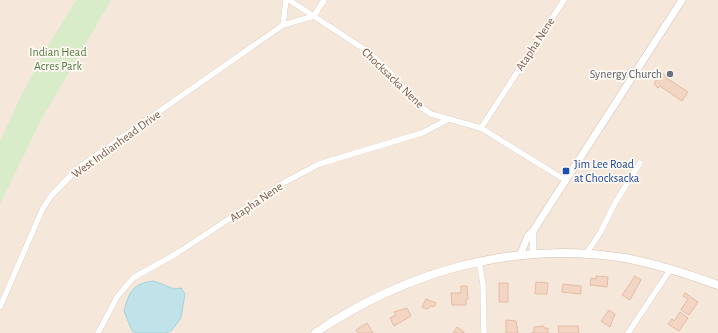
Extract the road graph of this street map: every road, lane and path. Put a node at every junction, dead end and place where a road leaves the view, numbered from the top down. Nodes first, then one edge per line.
1 (286, 0) edge
2 (289, 0) edge
3 (324, 0) edge
4 (564, 0) edge
5 (682, 0) edge
6 (314, 16) junction
7 (283, 25) junction
8 (447, 120) junction
9 (481, 128) junction
10 (640, 163) dead end
11 (565, 180) junction
12 (533, 231) junction
13 (533, 254) junction
14 (586, 254) junction
15 (520, 255) junction
16 (479, 261) junction
17 (670, 270) junction
18 (718, 285) edge
19 (0, 307) edge
20 (98, 333) edge
21 (315, 333) edge
22 (484, 333) edge
23 (628, 333) edge

1 - 7 street
2 - 6 street, Chocksacka Nene
3 - 6 street
4 - 9 street, Atapha Nene
5 - 11 street
6 - 7 street, West Indianhead Drive
6 - 8 street, Chocksacka Nene
7 - 19 street, West Indianhead Drive
8 - 9 street, Chocksacka Nene
8 - 20 street, Atapha Nene
9 - 11 street, Chocksacka Nene
10 - 14 street
11 - 12 street
12 - 13 street
12 - 15 street
13 - 14 main road
13 - 15 main road
14 - 17 main road
15 - 16 main road
16 - 21 main road
16 - 22 street
17 - 18 main road
17 - 23 street

